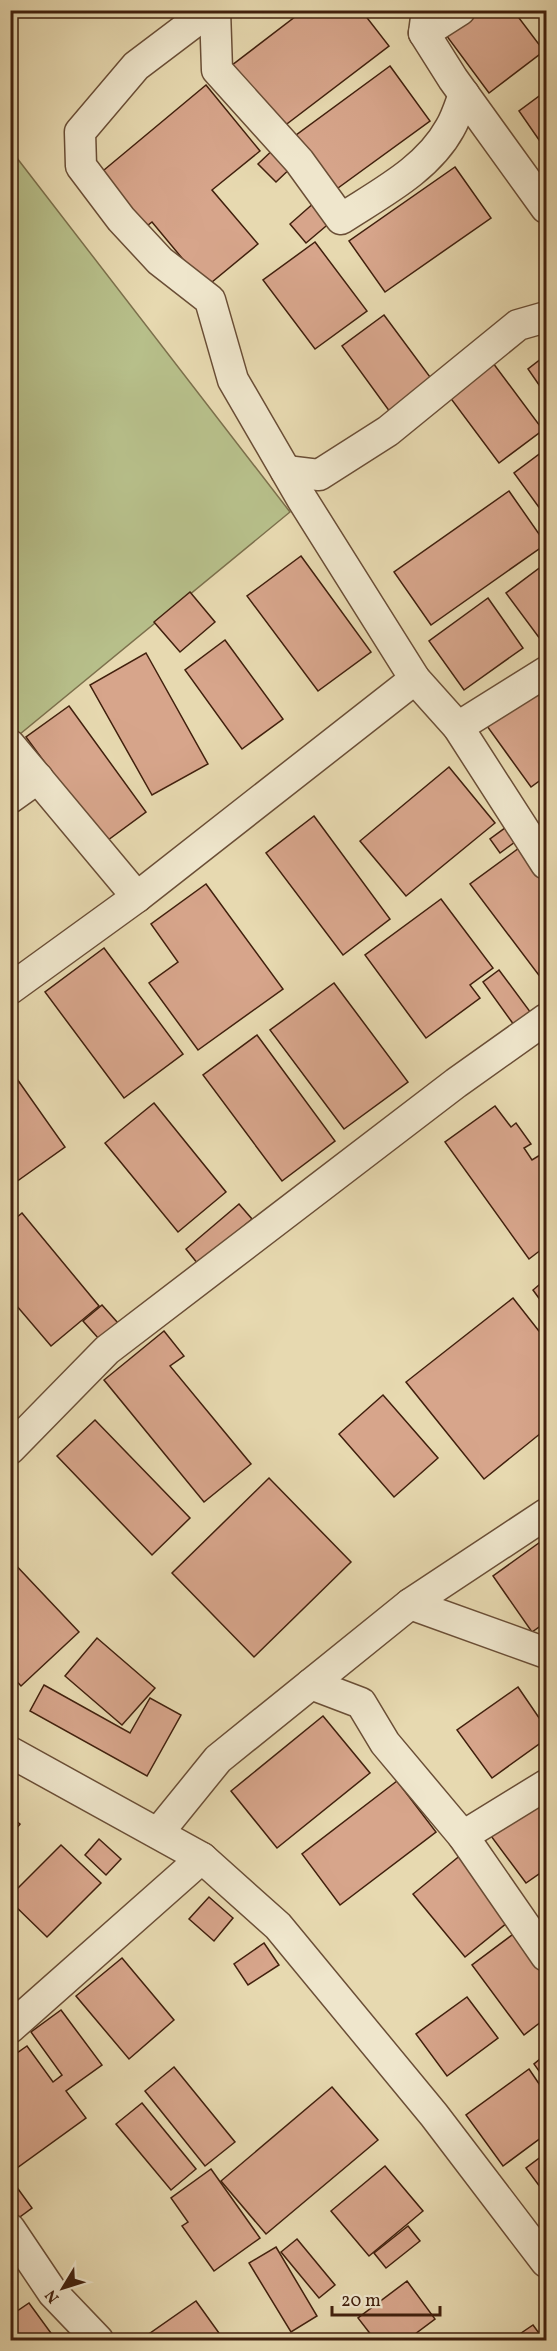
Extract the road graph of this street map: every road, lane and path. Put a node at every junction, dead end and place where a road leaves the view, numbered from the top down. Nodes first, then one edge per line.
1 (210, 10) edge
2 (215, 10) edge
3 (460, 10) edge
4 (425, 22) edge
5 (464, 94) junction
6 (546, 208) edge
7 (546, 317) edge
8 (286, 471) junction
9 (546, 672) edge
10 (415, 679) junction
11 (458, 727) junction
12 (10, 745) edge
13 (38, 778) junction
14 (10, 798) edge
15 (546, 864) edge
16 (137, 897) junction
17 (10, 989) edge
18 (546, 1019) edge
19 (10, 1449) edge
20 (541, 1528) edge
21 (410, 1604) junction
22 (546, 1653) edge
23 (311, 1684) junction
24 (10, 1752) edge
25 (546, 1785) edge
26 (158, 1833) junction
27 (463, 1836) junction
28 (202, 1858) junction
29 (546, 1956) edge
30 (10, 2028) edge
31 (10, 2229) edge
32 (546, 2262) edge
33 (98, 2340) edge

1 - 8 street
2 - 5 street
3 - 4 street
4 - 5 street
5 - 6 street
7 - 8 street
8 - 10 street
9 - 11 street
10 - 11 street
10 - 16 street
11 - 15 street
12 - 13 street
13 - 14 street
13 - 16 street
16 - 17 street
18 - 19 street
20 - 21 street
21 - 22 street
21 - 23 street
23 - 26 street
23 - 27 street
24 - 26 street
25 - 27 street
26 - 28 street
27 - 29 street
28 - 30 street
28 - 32 street
31 - 33 street

